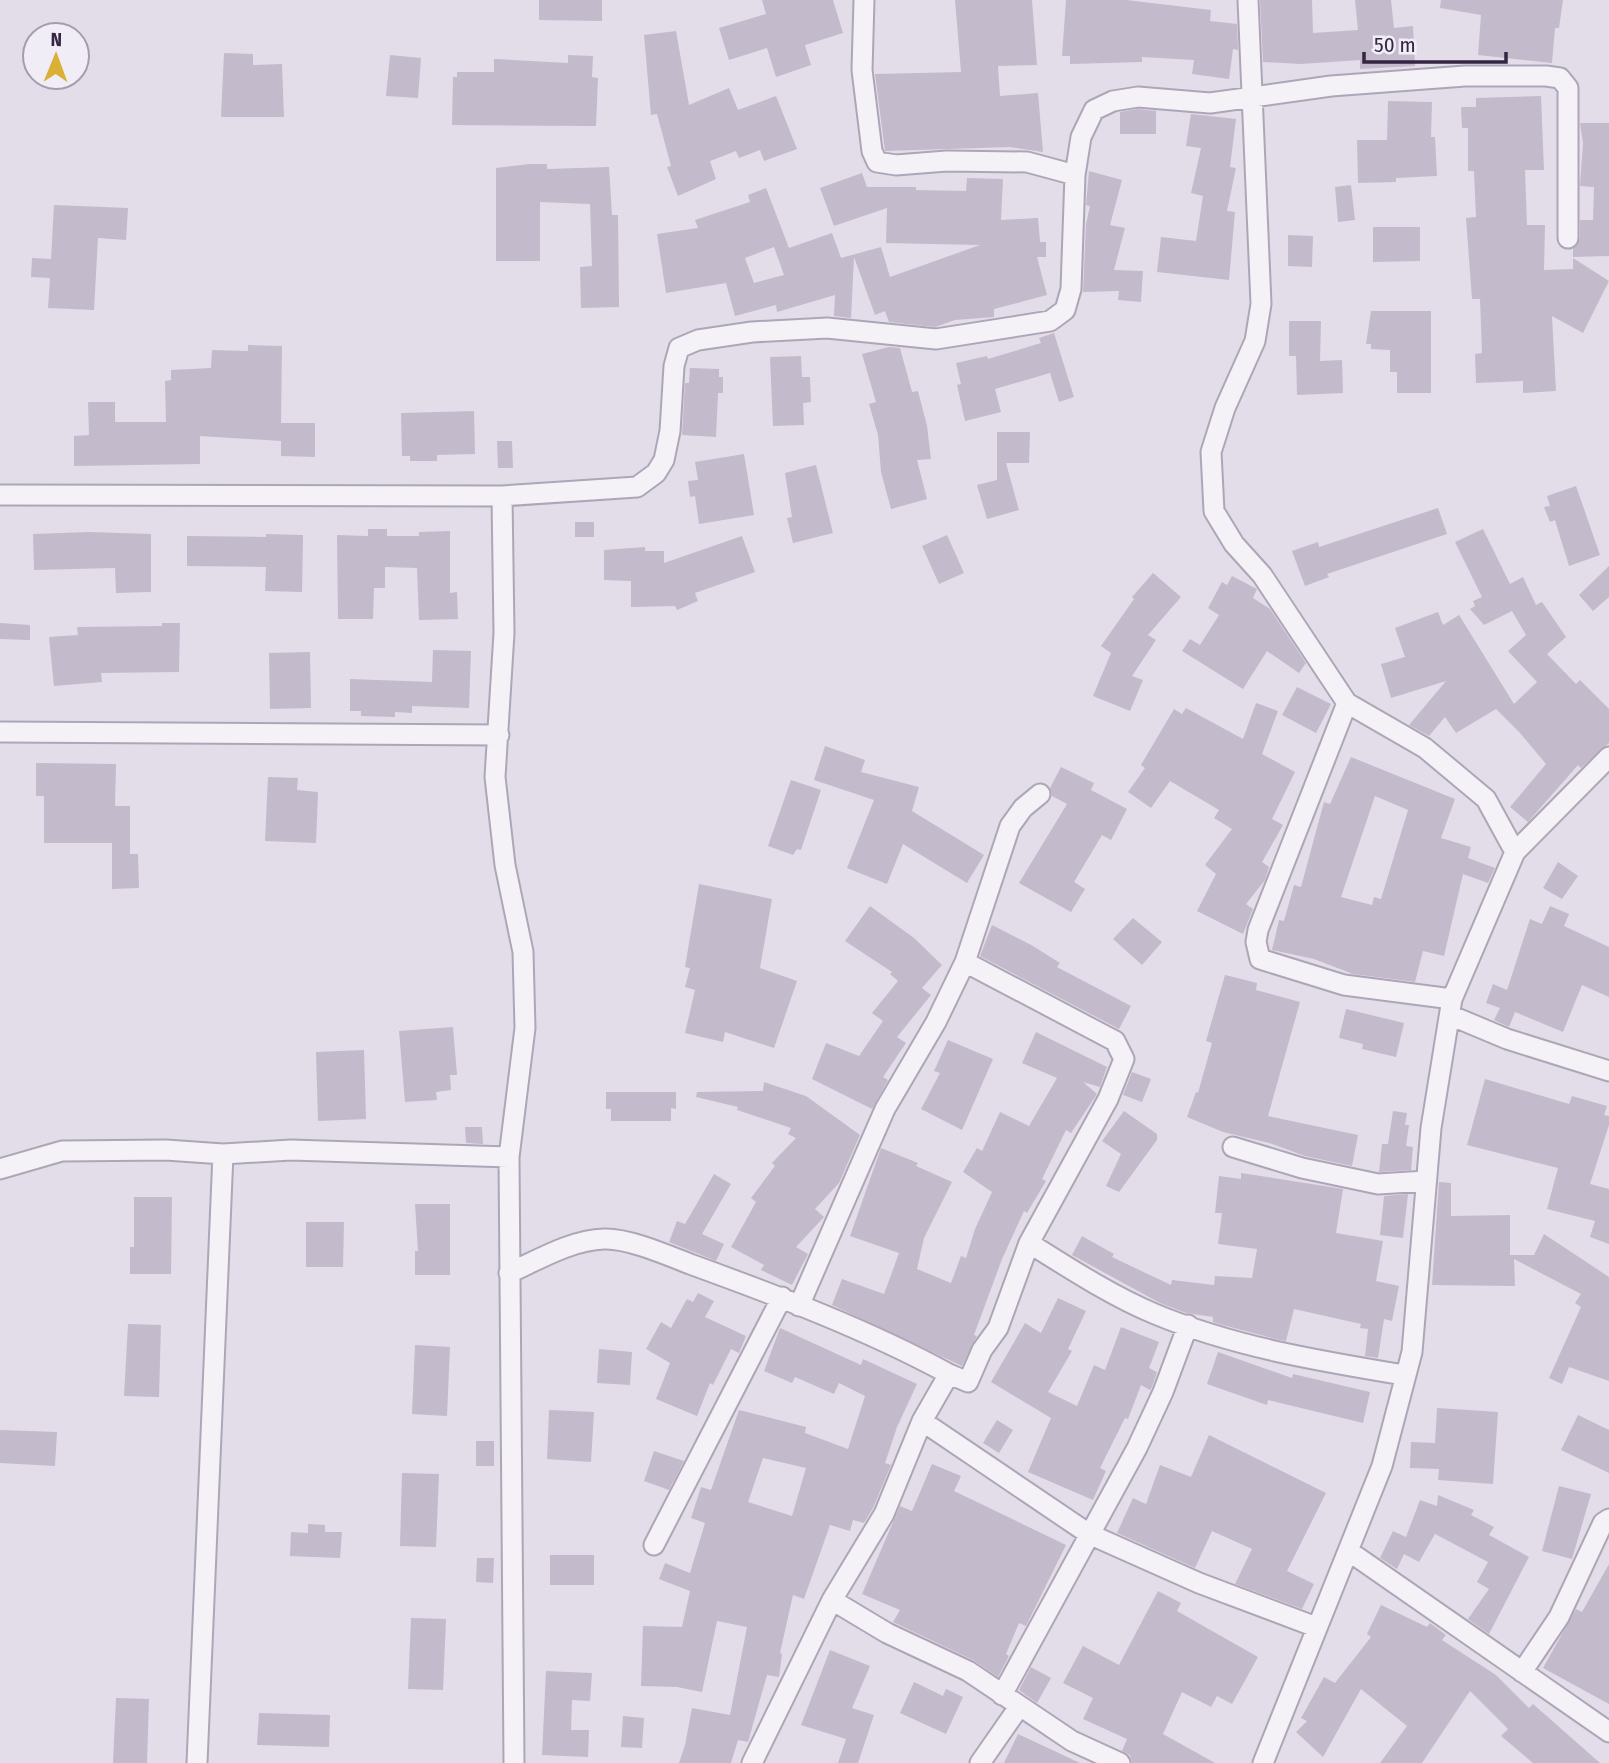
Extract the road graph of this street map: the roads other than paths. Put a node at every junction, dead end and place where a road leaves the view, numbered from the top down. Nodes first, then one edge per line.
1 (864, 0) edge
2 (1248, 0) edge
3 (1253, 99) junction
4 (1075, 175) junction
5 (1568, 238) dead end
6 (0, 495) edge
7 (502, 496) junction
8 (1347, 703) junction
9 (0, 732) edge
10 (499, 736) junction
11 (1609, 757) edge
12 (1040, 794) dead end
13 (1515, 852) junction
14 (965, 962) junction
15 (1452, 1007) junction
16 (1609, 1071) edge
17 (1233, 1147) dead end
18 (223, 1154) junction
19 (509, 1157) junction
20 (0, 1169) edge
21 (1426, 1181) junction
22 (1029, 1243) junction
23 (509, 1273) junction
24 (790, 1301) junction
25 (1188, 1325) junction
26 (949, 1374) junction
27 (1404, 1375) junction
28 (922, 1421) junction
29 (1609, 1518) edge
30 (1089, 1534) junction
31 (654, 1545) dead end
32 (1350, 1552) junction
33 (832, 1600) junction
34 (1316, 1627) junction
35 (1522, 1672) junction
36 (1002, 1695) junction
37 (1019, 1707) junction
38 (1609, 1732) edge
39 (756, 1762) edge
40 (197, 1763) edge
41 (514, 1763) edge
42 (980, 1763) edge
43 (1120, 1763) edge
44 (1264, 1763) edge

1 - 4 street
2 - 3 street
3 - 4 street
3 - 5 street
3 - 8 street
4 - 7 street
6 - 7 street
7 - 10 street
8 - 13 street
8 - 15 street
9 - 10 street
10 - 19 street
11 - 13 street
12 - 14 street
13 - 15 street
14 - 22 street
14 - 24 street
15 - 16 street
15 - 21 street
17 - 21 street
18 - 19 street
18 - 20 street
18 - 40 street
19 - 23 street
21 - 27 street
22 - 25 street
22 - 26 street
23 - 24 street
23 - 41 street
24 - 26 street
24 - 31 street
25 - 27 street
25 - 30 street
26 - 28 street
27 - 32 street
28 - 30 street
28 - 33 street
29 - 35 street
30 - 34 street
30 - 36 street
32 - 34 street
32 - 35 street
33 - 36 street
33 - 39 street
34 - 44 street
35 - 38 street
36 - 37 street
37 - 42 street
37 - 43 street

